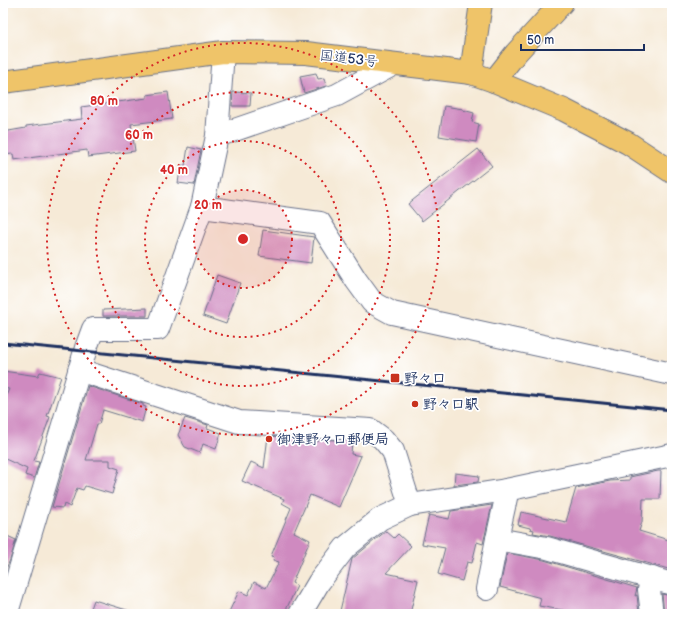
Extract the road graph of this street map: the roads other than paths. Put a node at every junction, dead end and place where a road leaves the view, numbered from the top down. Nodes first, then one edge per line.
1 (562, 3) edge
2 (480, 7) edge
3 (224, 52) junction
4 (394, 64) junction
5 (471, 73) junction
6 (494, 81) junction
7 (3, 82) edge
8 (217, 136) junction
9 (672, 172) edge
10 (202, 207) junction
11 (79, 370) junction
12 (672, 374) edge
13 (672, 455) edge
14 (506, 490) junction
15 (410, 505) junction
16 (497, 539) junction
17 (662, 581) edge
18 (486, 589) dead end
19 (13, 611) edge
20 (300, 614) edge
21 (652, 614) edge

1 - 6 main road
2 - 5 main road
3 - 4 main road, 国道53号
3 - 7 main road, 国道53号
3 - 8 street
4 - 5 main road, 国道53号
4 - 8 street
5 - 6 main road, 国道53号
6 - 9 main road, 国道53号
8 - 10 street
10 - 11 street
10 - 12 street
11 - 15 street
11 - 19 street
13 - 14 street
14 - 15 street
14 - 16 street
15 - 20 street
16 - 17 street
16 - 18 street
17 - 21 street

